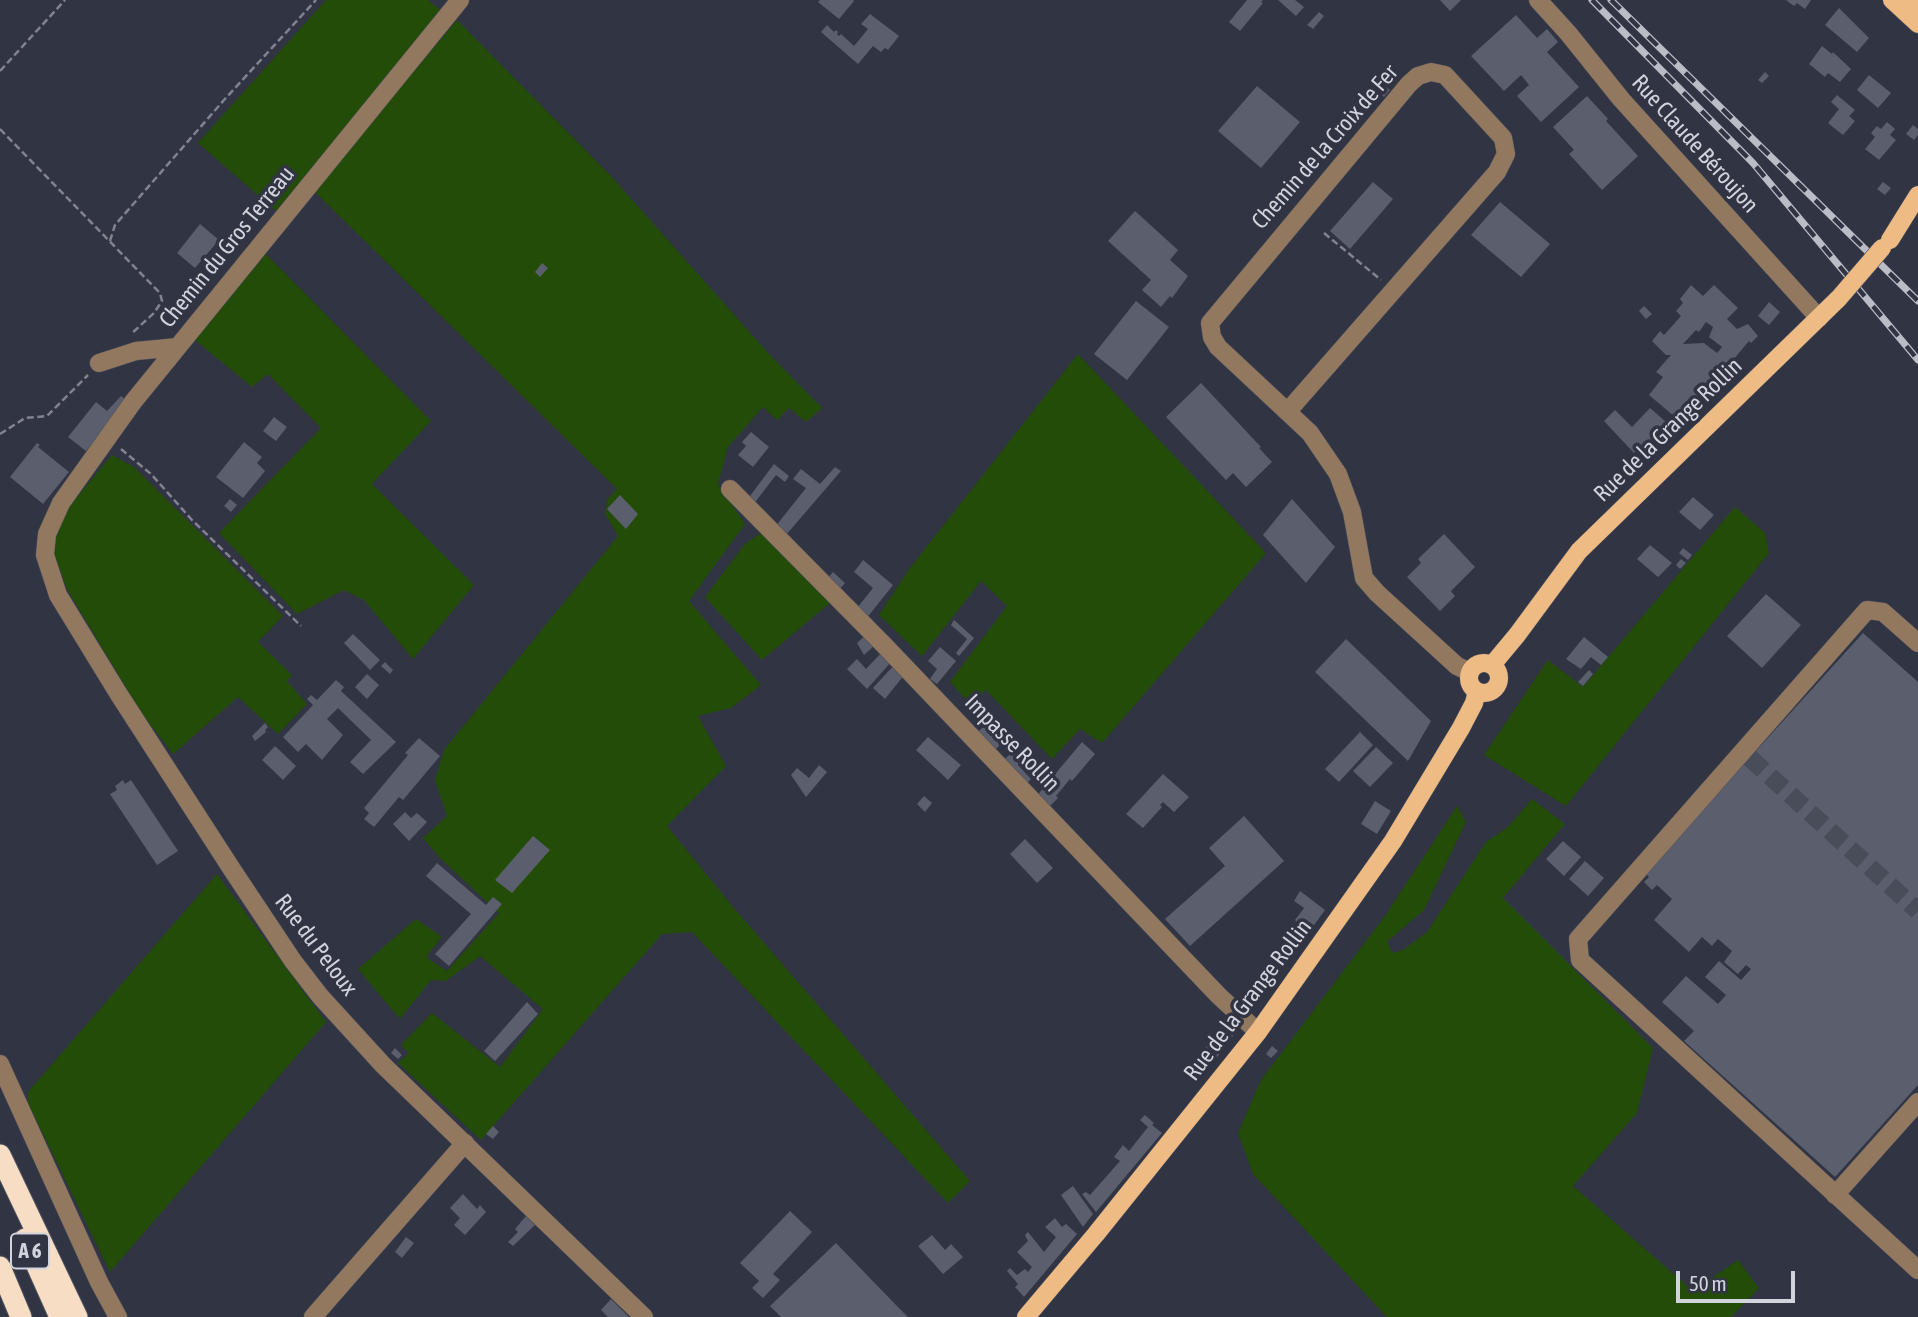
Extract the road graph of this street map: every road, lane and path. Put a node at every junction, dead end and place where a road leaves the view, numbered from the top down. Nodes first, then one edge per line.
1 (65, 0) edge
2 (316, 0) edge
3 (460, 0) edge
4 (1538, 0) edge
5 (1892, 0) edge
6 (1914, 0) edge
7 (1918, 4) edge
8 (1918, 24) edge
9 (0, 71) edge
10 (0, 129) edge
11 (1918, 195) edge
12 (1918, 214) edge
13 (1324, 233) dead end
14 (110, 241) junction
15 (1886, 244) junction
16 (1394, 291) junction
17 (1819, 318) junction
18 (129, 336) dead end
19 (178, 347) junction
20 (99, 363) joint
21 (1288, 411) junction
22 (0, 434) edge
23 (106, 440) junction
24 (730, 489) dead end
25 (47, 534) joint
26 (301, 626) dead end
27 (1918, 643) edge
28 (1492, 665) junction
29 (1470, 672) junction
30 (1477, 691) junction
31 (1258, 1032) junction
32 (0, 1064) edge
33 (1918, 1102) edge
34 (465, 1143) junction
35 (0, 1156) edge
36 (0, 1184) edge
37 (1835, 1195) junction
38 (0, 1268) edge
39 (1918, 1270) edge
40 (21, 1317) edge
41 (60, 1317) edge
42 (77, 1317) edge
43 (118, 1317) edge
44 (313, 1317) edge
45 (644, 1317) edge
46 (1026, 1317) edge

1 - 9 path
2 - 14 path
3 - 19 street, Chemin du Gros Terreau
4 - 17 street, Rue Claude Béroujon
5 - 8 main road
6 - 7 main road
10 - 14 path
11 - 15 main road, Rue de la Grange Rollin
12 - 15 main road, Rue de la Grange Rollin
13 - 16 path
14 - 18 path
15 - 17 main road, Rue de la Grange Rollin, bridge
16 - 21 street, Chemin de la Croix de Fer
16 - 21 street, Chemin de la Croix de Fer
17 - 28 main road, Rue de la Grange Rollin
19 - 20 street
19 - 23 street, Chemin du Gros Terreau
20 - 22 path
21 - 29 street, Chemin de la Croix de Fer
23 - 25 street, Chemin du Gros Terreau
23 - 26 path
24 - 31 street, Impasse Rollin
25 - 34 street, Rue du Peloux
27 - 37 street
28 - 29 main road
28 - 30 main road
29 - 30 main road
30 - 31 main road, Rue de la Grange Rollin
31 - 46 main road, Rue de la Grange Rollin
32 - 43 street
33 - 37 street
34 - 44 street
34 - 45 street, Rue du Peloux
35 - 42 highway
36 - 41 highway, A 6
37 - 39 street
38 - 40 highway, A 6

